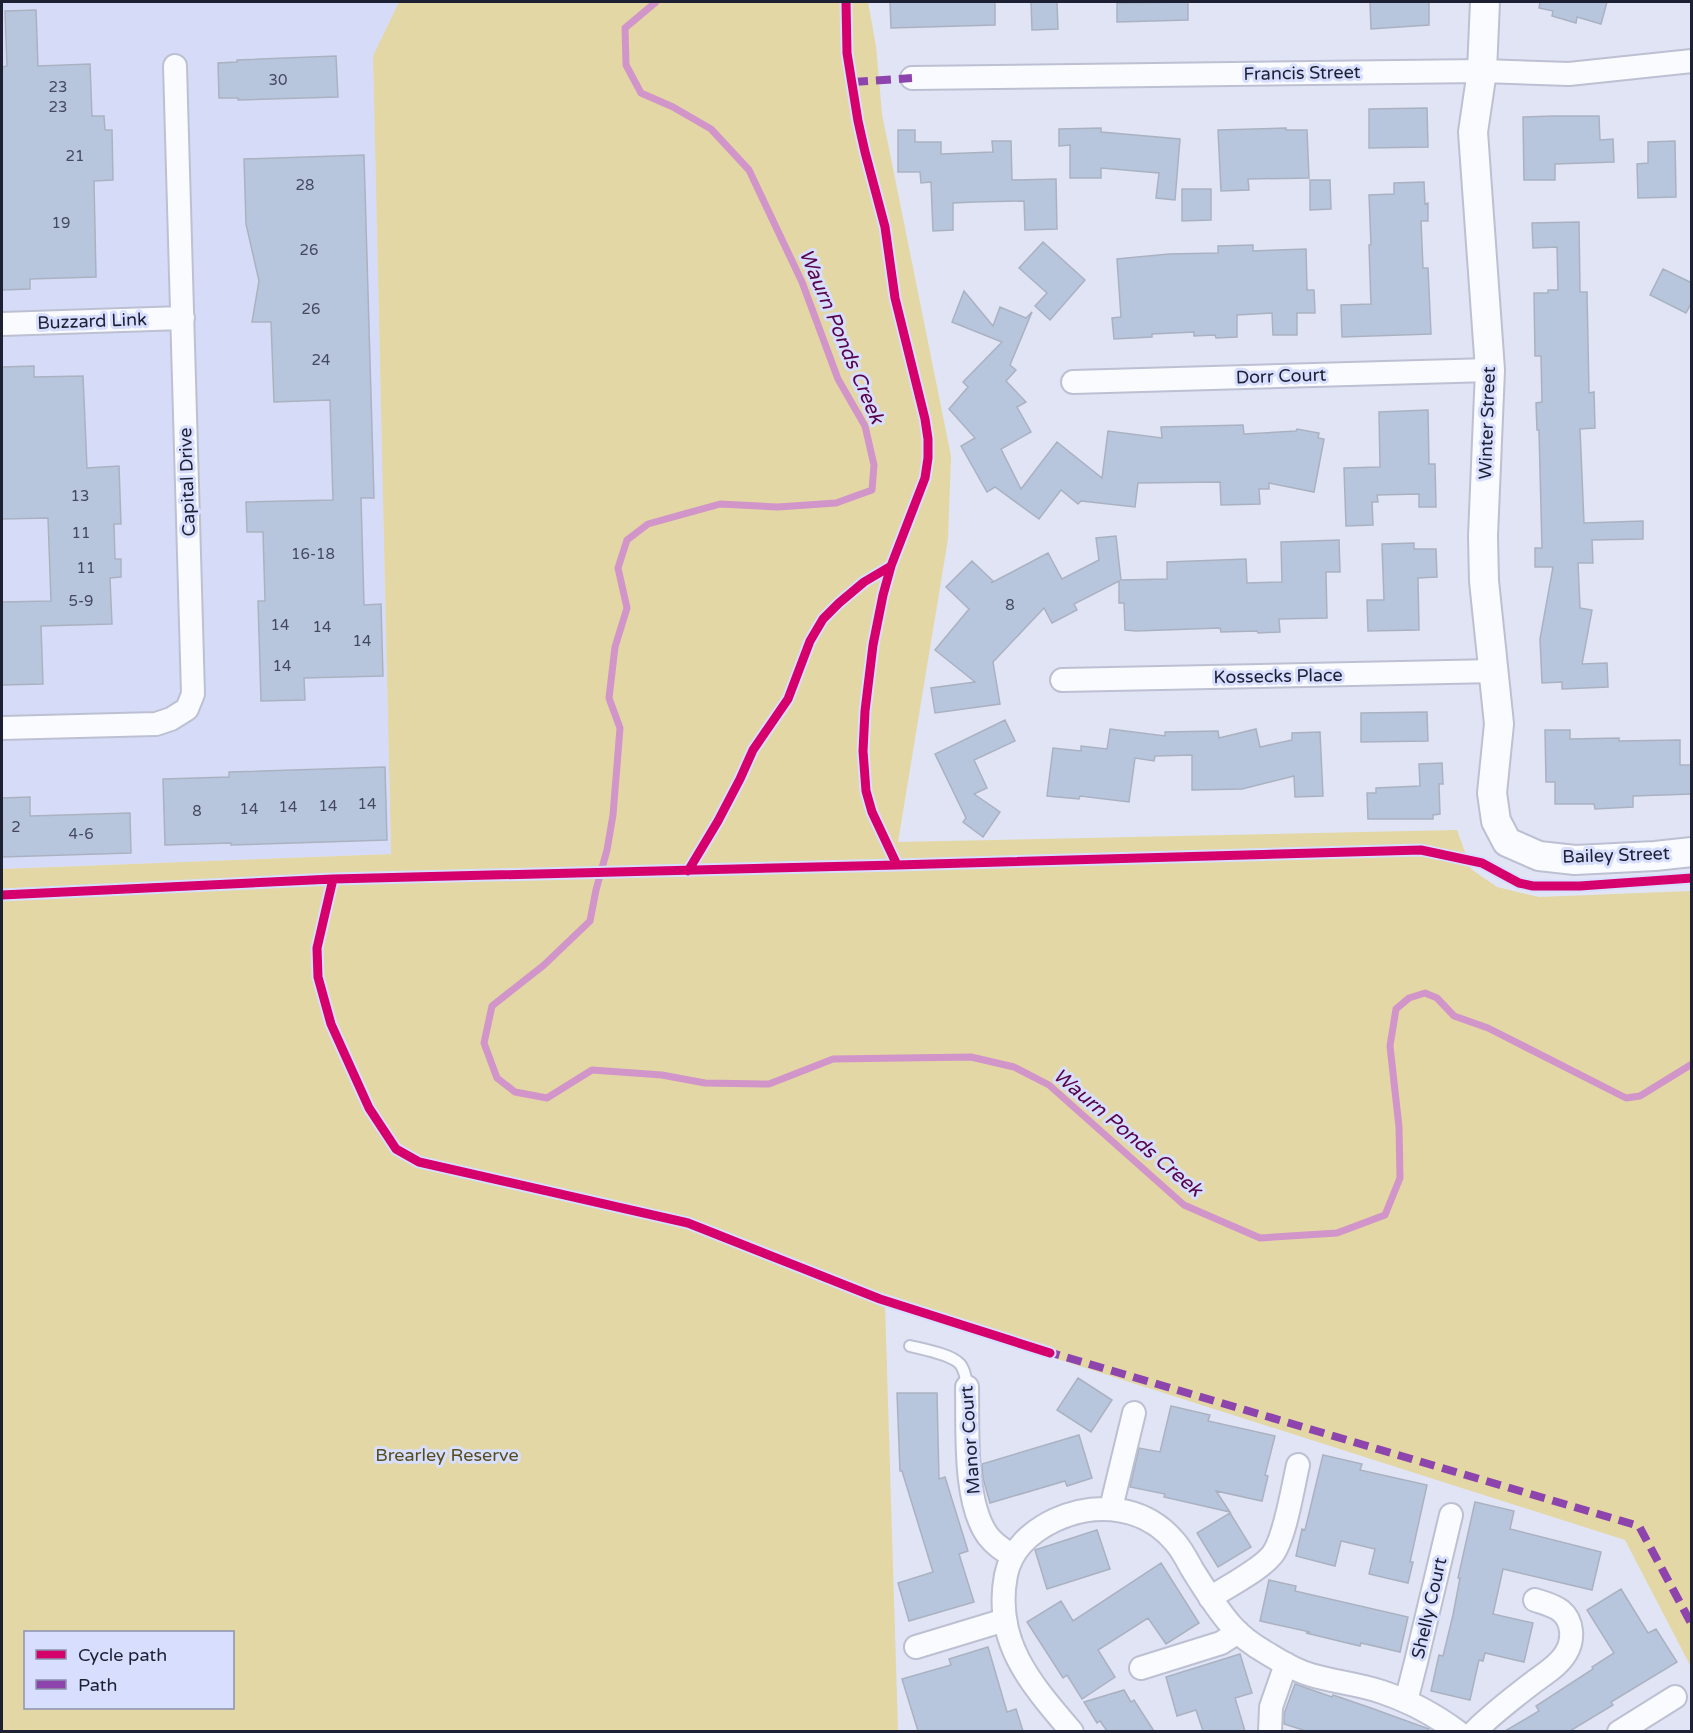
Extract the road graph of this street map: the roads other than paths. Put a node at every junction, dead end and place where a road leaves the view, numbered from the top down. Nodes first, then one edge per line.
1 (1485, 2) edge
2 (1692, 62) edge
3 (175, 66) dead end
4 (1482, 71) junction
5 (912, 78) dead end
6 (183, 318) junction
7 (2, 324) edge
8 (1490, 370) junction
9 (1073, 382) dead end
10 (1495, 671) junction
11 (1062, 680) dead end
12 (2, 728) edge
13 (1507, 842) joint
14 (1692, 852) edge
15 (910, 1346) dead end
16 (967, 1387) joint
17 (1134, 1413) dead end
18 (1298, 1465) dead end
19 (1111, 1508) junction
20 (1451, 1515) dead end
21 (1013, 1556) junction
22 (1210, 1598) junction
23 (1535, 1600) dead end
24 (1005, 1620) junction
25 (1238, 1632) junction
26 (916, 1647) dead end
27 (1286, 1664) junction
28 (1141, 1668) dead end
29 (1675, 1697) dead end
30 (1406, 1701) junction
31 (1072, 1731) edge
32 (1270, 1731) edge
33 (1458, 1731) edge
34 (1474, 1731) edge
35 (1619, 1731) edge

1 - 4 street, Winter Street
2 - 4 street, Francis Street
3 - 6 street, Capital Drive
4 - 5 street, Francis Street
4 - 8 street, Winter Street
6 - 7 street, Buzzard Link
6 - 12 street, Capital Drive
8 - 9 street, Dorr Court
8 - 10 street, Winter Street
10 - 11 street, Kossecks Place
10 - 13 street, Winter Street
13 - 14 street, Bailey Street
15 - 16 lane, Manor Court
16 - 21 street, Manor Court
17 - 19 street
18 - 22 street
19 - 21 street
19 - 22 street
20 - 30 street, Shelly Court
21 - 24 street
22 - 25 street
23 - 34 street
24 - 26 street
24 - 31 street
25 - 27 street
25 - 28 street
27 - 30 street
27 - 32 street
29 - 35 street
30 - 33 street

